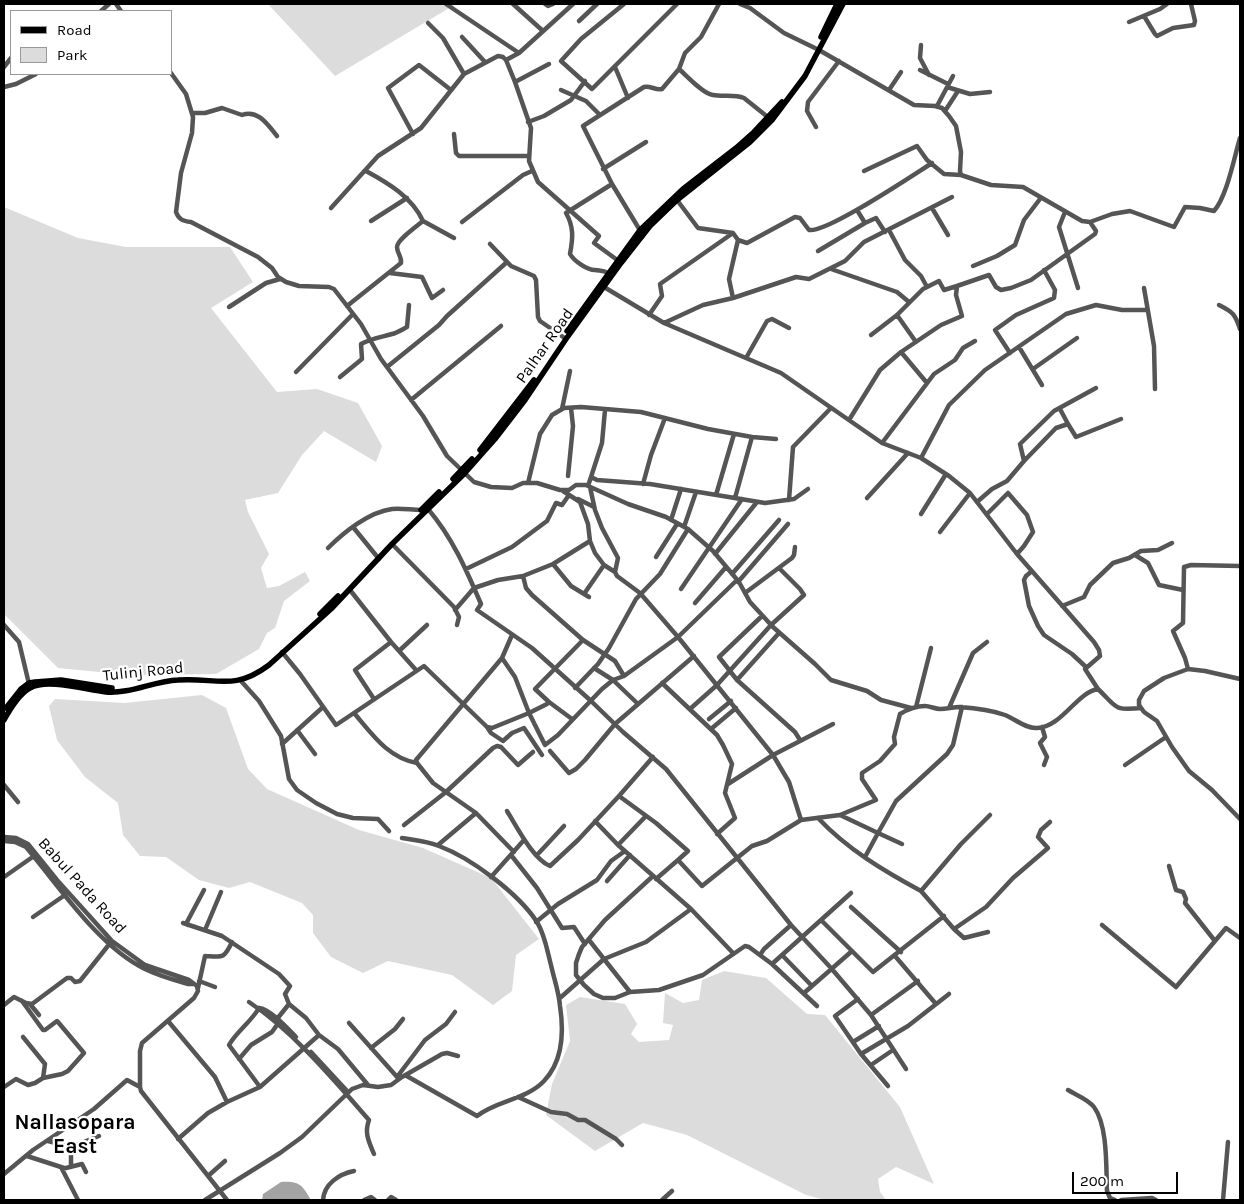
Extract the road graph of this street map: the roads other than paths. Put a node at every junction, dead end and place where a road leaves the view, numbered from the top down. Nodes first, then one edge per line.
1 (446, 4) edge
2 (512, 4) edge
3 (545, 4) edge
4 (553, 4) edge
5 (574, 4) edge
6 (597, 4) edge
7 (624, 4) edge
8 (677, 4) edge
9 (719, 4) edge
10 (740, 4) edge
11 (837, 4) edge
12 (843, 4) edge
13 (1164, 4) edge
14 (1191, 4) edge
15 (751, 6) edge
16 (1144, 16) junction
17 (579, 22) dead end
18 (1129, 22) dead end
19 (428, 23) dead end
20 (543, 31) junction
21 (462, 37) dead end
22 (921, 45) dead end
23 (817, 49) junction
24 (519, 53) junction
25 (506, 60) junction
26 (485, 62) junction
27 (839, 62) junction
28 (549, 64) dead end
29 (615, 66) junction
30 (679, 69) junction
31 (920, 70) dead end
32 (901, 72) dead end
33 (172, 74) edge
34 (464, 74) junction
35 (929, 74) junction
36 (34, 75) edge
37 (953, 76) dead end
38 (584, 81) junction
39 (516, 82) junction
40 (948, 86) junction
41 (4, 87) edge
42 (451, 90) junction
43 (561, 90) dead end
44 (889, 90) junction
45 (958, 91) junction
46 (990, 92) dead end
47 (574, 96) junction
48 (628, 98) junction
49 (937, 106) junction
50 (945, 111) junction
51 (192, 113) junction
52 (600, 115) junction
53 (770, 119) junction
54 (528, 122) junction
55 (816, 127) dead end
56 (413, 134) junction
57 (454, 134) dead end
58 (277, 136) dead end
59 (1240, 138) edge
60 (646, 142) dead end
61 (529, 156) junction
62 (932, 163) junction
63 (603, 168) junction
64 (366, 171) junction
65 (532, 171) junction
66 (864, 171) dead end
67 (961, 175) junction
68 (612, 184) junction
69 (952, 197) dead end
70 (406, 198) junction
71 (1040, 199) junction
72 (678, 200) junction
73 (332, 208) dead end
74 (932, 208) junction
75 (569, 209) junction
76 (857, 210) junction
77 (1065, 212) junction
78 (423, 220) junction
79 (371, 221) dead end
80 (462, 222) dead end
81 (1090, 222) junction
82 (865, 223) junction
83 (887, 231) junction
84 (642, 232) junction
85 (733, 233) junction
86 (948, 235) dead end
87 (454, 238) dead end
88 (738, 240) junction
89 (490, 244) dead end
90 (818, 251) dead end
91 (1067, 253) junction
92 (619, 261) junction
93 (507, 262) junction
94 (973, 266) dead end
95 (831, 269) junction
96 (1044, 270) junction
97 (608, 273) junction
98 (390, 274) junction
99 (280, 278) junction
100 (957, 286) junction
101 (604, 287) junction
102 (927, 287) junction
103 (1078, 288) dead end
104 (1144, 288) dead end
105 (443, 290) dead end
106 (734, 298) junction
107 (909, 302) junction
108 (409, 305) dead end
109 (1219, 305) dead end
110 (347, 306) junction
111 (229, 307) dead end
112 (1148, 310) junction
113 (353, 314) junction
114 (649, 315) junction
115 (897, 315) junction
116 (664, 323) junction
117 (501, 326) dead end
118 (789, 328) dead end
119 (1240, 329) edge
120 (871, 335) dead end
121 (564, 338) junction
122 (1077, 338) dead end
123 (370, 339) junction
124 (975, 341) dead end
125 (916, 342) junction
126 (1019, 347) junction
127 (901, 352) junction
128 (1010, 353) junction
129 (746, 358) junction
130 (387, 367) junction
131 (1033, 369) junction
132 (570, 371) dead end
133 (296, 372) dead end
134 (340, 377) dead end
135 (926, 383) junction
136 (1042, 385) dead end
137 (1096, 388) dead end
138 (1155, 389) dead end
139 (411, 400) junction
140 (562, 408) junction
141 (571, 408) junction
142 (832, 408) junction
143 (1060, 409) junction
144 (605, 410) junction
145 (665, 418) junction
146 (1121, 419) dead end
147 (849, 420) junction
148 (1068, 424) junction
149 (734, 434) junction
150 (752, 437) junction
151 (776, 439) dead end
152 (882, 443) junction
153 (908, 453) junction
154 (921, 458) junction
155 (1024, 461) junction
156 (462, 472) junction
157 (946, 474) junction
158 (568, 476) dead end
159 (590, 477) junction
160 (528, 483) junction
161 (643, 484) junction
162 (589, 487) junction
163 (681, 489) junction
164 (808, 489) dead end
165 (562, 490) junction
166 (696, 492) junction
167 (970, 493) junction
168 (568, 495) junction
169 (716, 495) junction
170 (735, 498) junction
171 (868, 498) dead end
172 (742, 499) junction
173 (789, 500) junction
174 (757, 502) junction
175 (977, 502) junction
176 (594, 507) junction
177 (428, 509) junction
178 (420, 510) junction
179 (921, 514) dead end
180 (987, 514) junction
181 (671, 520) junction
182 (779, 520) dead end
183 (677, 524) junction
184 (788, 524) dead end
185 (353, 526) junction
186 (686, 528) junction
187 (940, 532) dead end
188 (590, 541) junction
189 (1172, 543) dead end
190 (392, 544) junction
191 (708, 547) junction
192 (795, 547) dead end
193 (328, 548) dead end
194 (715, 554) junction
195 (1017, 554) junction
196 (1135, 555) junction
197 (377, 557) junction
198 (656, 557) dead end
199 (553, 564) junction
200 (604, 565) junction
201 (1240, 566) edge
202 (726, 567) junction
203 (779, 568) junction
204 (466, 569) junction
205 (1032, 571) junction
206 (615, 572) junction
207 (732, 574) junction
208 (523, 576) junction
209 (738, 581) junction
210 (474, 588) junction
211 (681, 589) dead end
212 (350, 590) junction
213 (1183, 590) junction
214 (745, 593) junction
215 (584, 594) junction
216 (640, 594) junction
217 (589, 597) dead end
218 (695, 603) dead end
219 (1062, 606) junction
220 (455, 610) junction
221 (762, 616) junction
222 (4, 625) edge
223 (427, 625) dead end
224 (457, 625) dead end
225 (771, 625) junction
226 (780, 633) junction
227 (512, 635) junction
228 (678, 637) junction
229 (582, 640) junction
230 (391, 642) junction
231 (987, 642) dead end
232 (931, 648) dead end
233 (399, 651) junction
234 (282, 652) junction
235 (605, 653) junction
236 (694, 656) junction
237 (502, 658) junction
238 (1086, 667) junction
239 (594, 668) junction
240 (556, 669) junction
241 (1188, 669) junction
242 (416, 670) junction
243 (730, 672) junction
244 (624, 676) junction
245 (240, 679) junction
246 (1240, 679) edge
247 (613, 680) junction
248 (737, 680) junction
249 (662, 683) junction
250 (718, 685) junction
251 (30, 686) junction
252 (575, 688) junction
253 (1098, 689) junction
254 (374, 699) junction
255 (590, 700) junction
256 (731, 701) junction
257 (549, 702) junction
258 (463, 703) junction
259 (638, 704) junction
260 (323, 707) junction
261 (736, 708) junction
262 (913, 708) junction
263 (949, 708) junction
264 (962, 708) junction
265 (1142, 708) junction
266 (690, 709) junction
267 (4, 712) edge
268 (354, 713) junction
269 (529, 713) junction
270 (572, 719) junction
271 (709, 719) dead end
272 (4, 720) edge
273 (614, 724) junction
274 (833, 724) dead end
275 (487, 727) junction
276 (1042, 727) junction
277 (711, 729) junction
278 (297, 730) junction
279 (1166, 737) junction
280 (800, 740) junction
281 (282, 744) junction
282 (550, 751) dead end
283 (533, 752) dead end
284 (315, 754) dead end
285 (542, 755) dead end
286 (773, 755) junction
287 (653, 757) junction
288 (417, 764) junction
289 (1125, 764) dead end
290 (1044, 765) dead end
291 (728, 784) junction
292 (4, 785) edge
293 (446, 792) junction
294 (618, 797) junction
295 (18, 802) dead end
296 (507, 811) dead end
297 (476, 813) junction
298 (840, 815) junction
299 (990, 815) dead end
300 (646, 816) junction
301 (818, 818) junction
302 (1240, 819) edge
303 (801, 820) junction
304 (595, 822) junction
305 (1050, 822) dead end
306 (404, 825) dead end
307 (564, 826) dead end
308 (389, 831) dead end
309 (878, 833) junction
310 (717, 834) junction
311 (4, 837) edge
312 (402, 838) dead end
313 (524, 840) junction
314 (4, 841) edge
315 (902, 844) dead end
316 (618, 845) junction
317 (438, 846) junction
318 (624, 851) junction
319 (513, 853) junction
320 (537, 855) junction
321 (630, 855) junction
322 (34, 856) junction
323 (864, 857) junction
324 (736, 858) junction
325 (678, 860) junction
326 (1169, 866) dead end
327 (44, 867) junction
328 (4, 877) edge
329 (491, 877) junction
330 (655, 878) junction
331 (607, 881) dead end
332 (204, 890) dead end
333 (921, 891) junction
334 (221, 892) dead end
335 (851, 893) dead end
336 (66, 895) junction
337 (851, 907) dead end
338 (691, 909) junction
339 (551, 910) junction
340 (944, 916) junction
341 (33, 917) dead end
342 (821, 920) junction
343 (536, 922) junction
344 (790, 925) junction
345 (1102, 925) dead end
346 (954, 929) junction
347 (204, 930) junction
348 (988, 932) dead end
349 (801, 938) junction
350 (1240, 938) edge
351 (589, 940) junction
352 (1215, 941) junction
353 (111, 942) junction
354 (232, 942) junction
355 (585, 944) junction
356 (852, 950) junction
357 (901, 952) junction
358 (733, 953) junction
359 (760, 955) junction
360 (782, 955) junction
361 (895, 956) junction
362 (604, 959) junction
363 (772, 964) junction
364 (831, 968) junction
365 (579, 980) junction
366 (918, 981) junction
367 (197, 984) junction
368 (812, 986) junction
369 (216, 987) dead end
370 (630, 992) junction
371 (804, 993) junction
372 (949, 994) dead end
373 (560, 998) junction
374 (858, 999) junction
375 (22, 1001) junction
376 (249, 1002) dead end
377 (30, 1004) junction
378 (289, 1004) junction
379 (936, 1004) junction
380 (4, 1005) edge
381 (817, 1006) dead end
382 (259, 1008) junction
383 (455, 1012) dead end
384 (39, 1014) dead end
385 (871, 1015) junction
386 (403, 1019) dead end
387 (168, 1021) junction
388 (278, 1021) junction
389 (350, 1023) dead end
390 (878, 1026) junction
391 (319, 1035) junction
392 (23, 1037) dead end
393 (888, 1039) junction
394 (853, 1042) junction
395 (305, 1048) junction
396 (371, 1048) junction
397 (893, 1050) junction
398 (861, 1054) junction
399 (458, 1056) dead end
400 (239, 1060) junction
401 (871, 1065) junction
402 (906, 1069) dead end
403 (405, 1075) junction
404 (43, 1078) junction
405 (398, 1078) junction
406 (368, 1085) junction
407 (888, 1086) dead end
408 (4, 1087) edge
409 (140, 1087) junction
410 (260, 1087) junction
411 (1068, 1090) dead end
412 (347, 1093) junction
413 (518, 1097) junction
414 (226, 1102) junction
415 (99, 1136) dead end
416 (178, 1139) junction
417 (48, 1141) junction
418 (1228, 1142) dead end
419 (622, 1145) dead end
420 (71, 1147) junction
421 (374, 1154) dead end
422 (28, 1156) junction
423 (225, 1161) dead end
424 (71, 1167) junction
425 (65, 1168) junction
426 (354, 1171) dead end
427 (86, 1172) dead end
428 (4, 1174) edge
429 (208, 1176) junction
430 (672, 1191) dead end
431 (220, 1192) junction
432 (78, 1200) edge
433 (205, 1200) edge
434 (227, 1200) edge
435 (322, 1200) edge
436 (364, 1200) edge
437 (375, 1200) edge
438 (388, 1200) edge
439 (396, 1200) edge
440 (662, 1200) edge
441 (1115, 1200) edge
442 (1122, 1200) edge
443 (1156, 1200) edge
444 (1223, 1200) edge

1 - 24 street
2 - 20 street
3 - 4 street
5 - 20 street
6 - 17 street
7 - 38 street
8 - 29 street
9 - 30 street
10 - 15 street
11 - 23 main road, Palhar Road
12 - 23 main road, Palhar Road
13 - 16 street
14 - 16 street
15 - 23 street
16 - 18 street
19 - 34 street
20 - 24 street
21 - 26 street
22 - 35 street
23 - 27 street
23 - 53 main road, Palhar Road
24 - 25 street
25 - 26 street
25 - 39 street
26 - 34 street
27 - 44 street
27 - 55 street
28 - 39 street
29 - 38 street
29 - 48 street
30 - 48 street
30 - 53 street
31 - 35 street
32 - 44 street
33 - 51 street
34 - 42 street
35 - 40 street
36 - 41 street
37 - 40 street
38 - 47 street
39 - 54 street
40 - 45 street
40 - 49 street
42 - 56 street
42 - 56 street
43 - 47 street
44 - 49 street
45 - 46 street
45 - 50 street
47 - 52 street
47 - 54 street
48 - 52 street
49 - 50 street
50 - 67 street
51 - 58 street
51 - 99 street
52 - 63 street
53 - 72 main road, Palhar Road
53 - 84 main road, Palhar Road
54 - 61 street
56 - 64 street
57 - 61 street
59 - 81 street
60 - 63 street
61 - 65 street
62 - 66 street
62 - 67 street
62 - 76 street
63 - 68 street
64 - 70 street
64 - 73 street
65 - 75 street
65 - 80 street
67 - 71 street
68 - 75 street
68 - 84 street
69 - 74 street
70 - 78 street
70 - 79 street
71 - 77 street
71 - 94 street
72 - 84 main road, Palhar Road
72 - 85 street
74 - 83 street
74 - 86 street
75 - 92 street
75 - 97 street
76 - 82 street
76 - 88 street
77 - 81 street
77 - 91 street
78 - 87 street
78 - 98 street
81 - 91 street
82 - 83 street
82 - 90 street
83 - 95 street
83 - 102 street
84 - 92 main road, Palhar Road
85 - 88 street
85 - 114 street
88 - 106 street
89 - 93 street
91 - 96 street
91 - 103 street
92 - 97 main road, Palhar Road
92 - 101 main road, Palhar Road
93 - 121 street
93 - 130 street
95 - 106 street
95 - 107 street
96 - 100 street
96 - 128 street
97 - 121 main road, Palhar Road
98 - 105 street
98 - 110 street
99 - 110 street
99 - 111 street
100 - 102 street
100 - 125 street
101 - 114 street
101 - 121 main road, Palhar Road
102 - 107 street
104 - 112 street
106 - 116 street
107 - 115 street
108 - 123 street
109 - 119 street
110 - 113 street
112 - 126 street
112 - 138 street
113 - 123 street
113 - 133 street
114 - 116 street
115 - 120 street
115 - 125 street
116 - 129 street
117 - 139 street
118 - 129 street
121 - 156 main road, Palhar Road
122 - 131 street
123 - 130 street
123 - 134 street
124 - 135 street
125 - 127 street
126 - 128 street
126 - 131 street
127 - 135 street
127 - 147 street
128 - 154 street
129 - 142 street
130 - 139 street
131 - 136 street
132 - 140 street
135 - 152 street
137 - 143 street
139 - 156 street
140 - 141 street
140 - 160 street
141 - 144 street
141 - 158 street
142 - 147 street
142 - 173 street
143 - 148 street
143 - 155 street
144 - 145 street
144 - 159 street
145 - 149 street
145 - 161 street
146 - 148 street
147 - 152 street
148 - 155 street
149 - 150 street
149 - 169 street
150 - 151 street
150 - 170 street
152 - 153 street
153 - 154 street
153 - 171 street
154 - 157 street
155 - 175 street
156 - 160 street
156 - 177 main road, Palhar Road
156 - 178 main road, Palhar Road
157 - 167 street
157 - 179 street
159 - 161 street
159 - 162 street
160 - 165 street
161 - 163 street
162 - 165 street
162 - 176 street
162 - 181 street
163 - 166 street
163 - 181 street
164 - 173 street
165 - 168 street
166 - 169 street
166 - 186 street
167 - 175 street
167 - 187 street
168 - 176 street
168 - 188 street
168 - 204 street
169 - 170 street
170 - 172 street
172 - 174 street
172 - 191 street
173 - 174 street
174 - 194 street
175 - 180 street
176 - 206 street
177 - 190 main road, Palhar Road
177 - 204 street
178 - 185 street
178 - 197 main road, Palhar Road
180 - 195 street
180 - 195 street
181 - 183 street
182 - 207 street
183 - 186 street
183 - 198 street
184 - 209 street
185 - 193 street
185 - 197 street
186 - 191 street
186 - 216 street
188 - 199 street
188 - 200 street
189 - 196 street
190 - 197 main road, Palhar Road
190 - 220 street
191 - 194 street
191 - 211 street
192 - 203 street
194 - 202 street
195 - 205 street
196 - 213 street
196 - 219 street
197 - 212 main road, Palhar Road
197 - 234 main road, Palhar Road
199 - 208 street
199 - 215 street
200 - 206 street
200 - 215 street
201 - 213 street
202 - 207 street
202 - 218 street
203 - 214 street
203 - 225 street
204 - 210 street
205 - 219 street
205 - 238 street
206 - 216 street
207 - 209 street
208 - 210 street
208 - 229 street
209 - 214 street
209 - 228 street
210 - 220 street
210 - 227 street
212 - 230 street
212 - 234 main road, Palhar Road
213 - 241 street
214 - 221 street
215 - 217 street
216 - 228 street
216 - 235 street
219 - 238 street
220 - 224 street
221 - 225 street
221 - 243 street
222 - 251 street
223 - 233 street
225 - 226 street
225 - 243 street
226 - 248 street
226 - 262 street
227 - 237 street
227 - 240 street
228 - 236 street
228 - 244 street
229 - 235 street
229 - 240 street
230 - 233 street
230 - 254 street
231 - 263 street
232 - 262 street
233 - 242 street
234 - 245 main road, Palhar Road
234 - 260 street
235 - 239 street
235 - 244 street
236 - 249 street
236 - 250 street
237 - 258 street
237 - 269 street
238 - 253 street
239 - 247 street
239 - 252 street
240 - 252 street
240 - 257 street
241 - 246 street
241 - 265 street
242 - 254 street
242 - 258 street
243 - 248 street
243 - 250 street
244 - 247 street
245 - 251 main road, Tulinj Road
245 - 281 street
247 - 255 street
247 - 259 street
248 - 280 street
249 - 259 street
249 - 266 street
250 - 256 street
250 - 266 street
251 - 267 main road
251 - 272 main road
252 - 255 street
253 - 265 street
253 - 276 street
254 - 268 street
255 - 270 street
255 - 273 street
256 - 261 street
256 - 271 street
257 - 269 street
257 - 270 street
258 - 275 street
258 - 288 street
259 - 273 street
260 - 268 street
260 - 278 street
261 - 277 street
261 - 286 street
262 - 263 street
262 - 298 street
263 - 264 street
264 - 276 street
264 - 309 street
265 - 279 street
266 - 277 street
268 - 288 street
269 - 270 street
269 - 275 street
273 - 282 street
273 - 287 street
274 - 280 street
275 - 285 street
276 - 290 street
277 - 291 street
278 - 281 street
278 - 284 street
279 - 289 street
279 - 302 street
280 - 286 street
281 - 308 street
283 - 293 street
286 - 291 street
286 - 303 street
287 - 294 street
287 - 310 street
288 - 293 street
291 - 310 street
292 - 295 street
293 - 297 street
293 - 306 street
294 - 300 street
294 - 304 street
296 - 313 street
297 - 317 street
297 - 319 street
298 - 301 street
298 - 309 street
299 - 333 street
300 - 316 street
300 - 325 street
301 - 303 street
301 - 323 street
303 - 324 street
304 - 316 street
304 - 320 street
305 - 346 street
307 - 320 street
309 - 315 street
309 - 323 street
310 - 324 street
311 - 327 street, Babul Pada Road
312 - 317 street
313 - 319 street
313 - 320 street
314 - 322 street, Babul Pada Road
316 - 318 street
317 - 329 street
318 - 321 street
318 - 339 street
319 - 329 street
319 - 339 street
321 - 330 street
321 - 331 street
322 - 327 street, Babul Pada Road
322 - 328 street
323 - 333 street
324 - 325 street
324 - 344 street
325 - 330 street
326 - 352 street
327 - 336 street, Babul Pada Road
327 - 353 street, Babul Pada Road
329 - 343 street
330 - 338 street
330 - 351 street
332 - 347 street
333 - 340 street
334 - 347 street
335 - 342 street
336 - 341 street
336 - 353 street, Babul Pada Road
337 - 357 street
338 - 358 street
338 - 362 street
339 - 343 street
339 - 355 street
340 - 346 street
340 - 357 street
342 - 349 street
342 - 356 street
343 - 373 street
344 - 349 street
344 - 359 street
345 - 352 street
346 - 348 street
347 - 354 street
349 - 360 street
349 - 364 street
350 - 352 street
351 - 355 street
351 - 362 street
353 - 367 street, Babul Pada Road
353 - 377 street
354 - 367 street
354 - 378 street
355 - 365 street
356 - 361 street
356 - 364 street
357 - 361 street
358 - 359 street
358 - 370 street
359 - 363 street
360 - 363 street
360 - 368 street
361 - 366 street
362 - 365 street
362 - 370 street
363 - 371 street
364 - 368 street
364 - 374 street
365 - 370 street
365 - 373 street
366 - 379 street
366 - 385 street
367 - 369 street, Babul Pada Road
367 - 387 street
368 - 371 street
371 - 381 street
372 - 379 street
373 - 413 street
374 - 385 street
374 - 394 street
375 - 377 street
375 - 380 street
375 - 404 street
376 - 382 street
377 - 384 street
378 - 388 street
378 - 391 street
379 - 393 street
382 - 388 street
382 - 400 street
383 - 405 street
385 - 390 street
386 - 396 street
387 - 409 street
387 - 414 street
388 - 395 street
388 - 400 street
389 - 396 street
390 - 393 street
390 - 394 street
391 - 395 street
391 - 406 street
392 - 404 street
393 - 397 street
393 - 398 street
394 - 398 street
395 - 410 street
395 - 412 street
396 - 405 street
397 - 401 street
397 - 402 street
398 - 401 street
399 - 403 street
400 - 410 street
401 - 407 street
403 - 405 street
403 - 413 street
404 - 408 street
405 - 406 street
406 - 412 street
409 - 416 street
409 - 417 street
410 - 414 street
411 - 441 street
412 - 421 street
412 - 431 street
413 - 419 street
414 - 416 street
415 - 420 street
416 - 429 street
417 - 420 street
417 - 422 street
418 - 444 street
420 - 424 street
422 - 425 street
422 - 428 street
423 - 429 street
424 - 425 street
424 - 427 street
425 - 432 street
426 - 435 street
429 - 431 street
430 - 440 street
431 - 433 street
431 - 434 street
436 - 437 street
438 - 439 street
442 - 443 street

